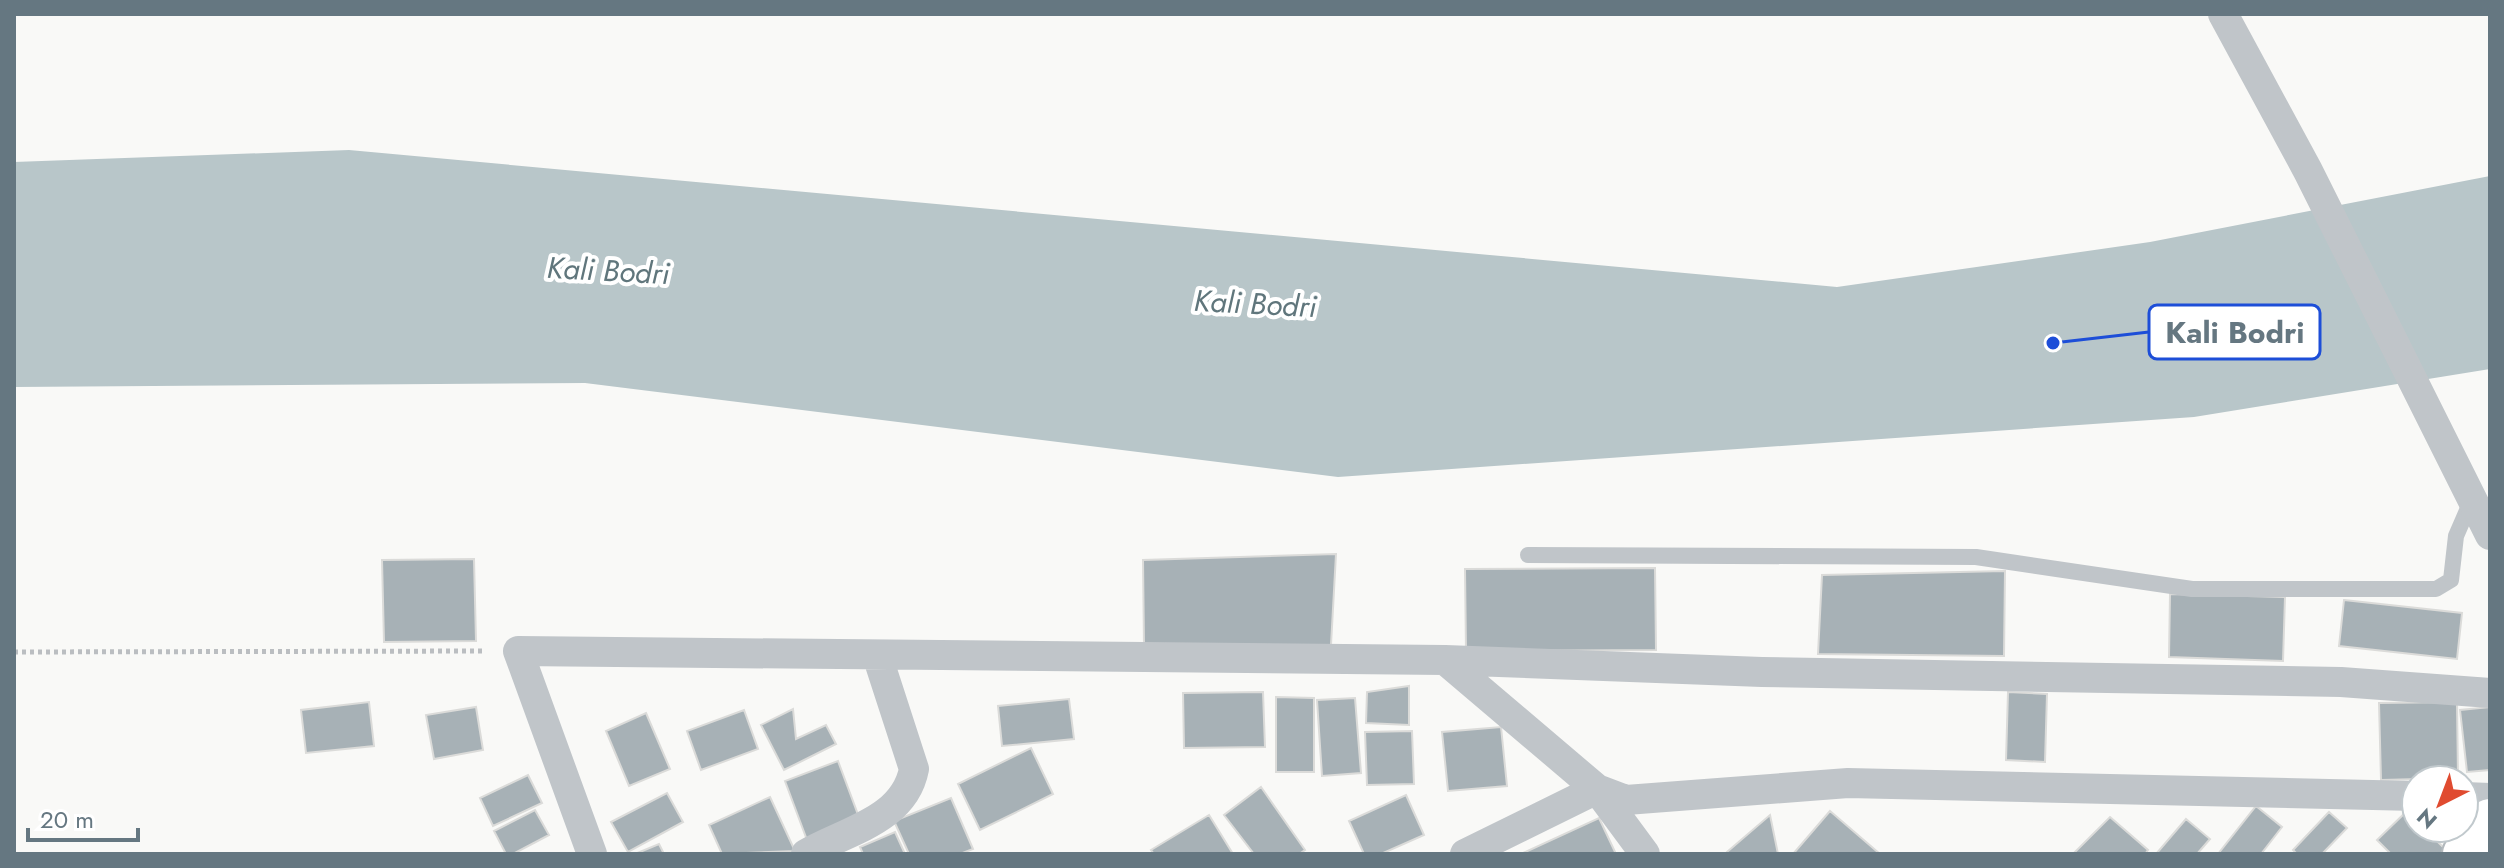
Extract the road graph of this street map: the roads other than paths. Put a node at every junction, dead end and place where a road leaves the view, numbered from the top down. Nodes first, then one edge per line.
1 (2223, 14) edge
2 (2472, 499) junction
3 (2490, 535) edge
4 (1528, 555) dead end
5 (877, 655) junction
6 (1445, 660) junction
7 (2490, 693) edge
8 (1597, 789) junction
9 (2400, 796) edge
10 (2490, 821) edge
11 (592, 854) edge
12 (806, 854) edge
13 (1465, 854) edge
14 (1645, 854) edge
15 (2465, 854) edge

1 - 2 street
2 - 3 street
2 - 4 lane
5 - 6 street
5 - 11 street
5 - 12 street
6 - 7 street
6 - 8 street
8 - 9 street
8 - 13 street
8 - 14 street
10 - 15 street

